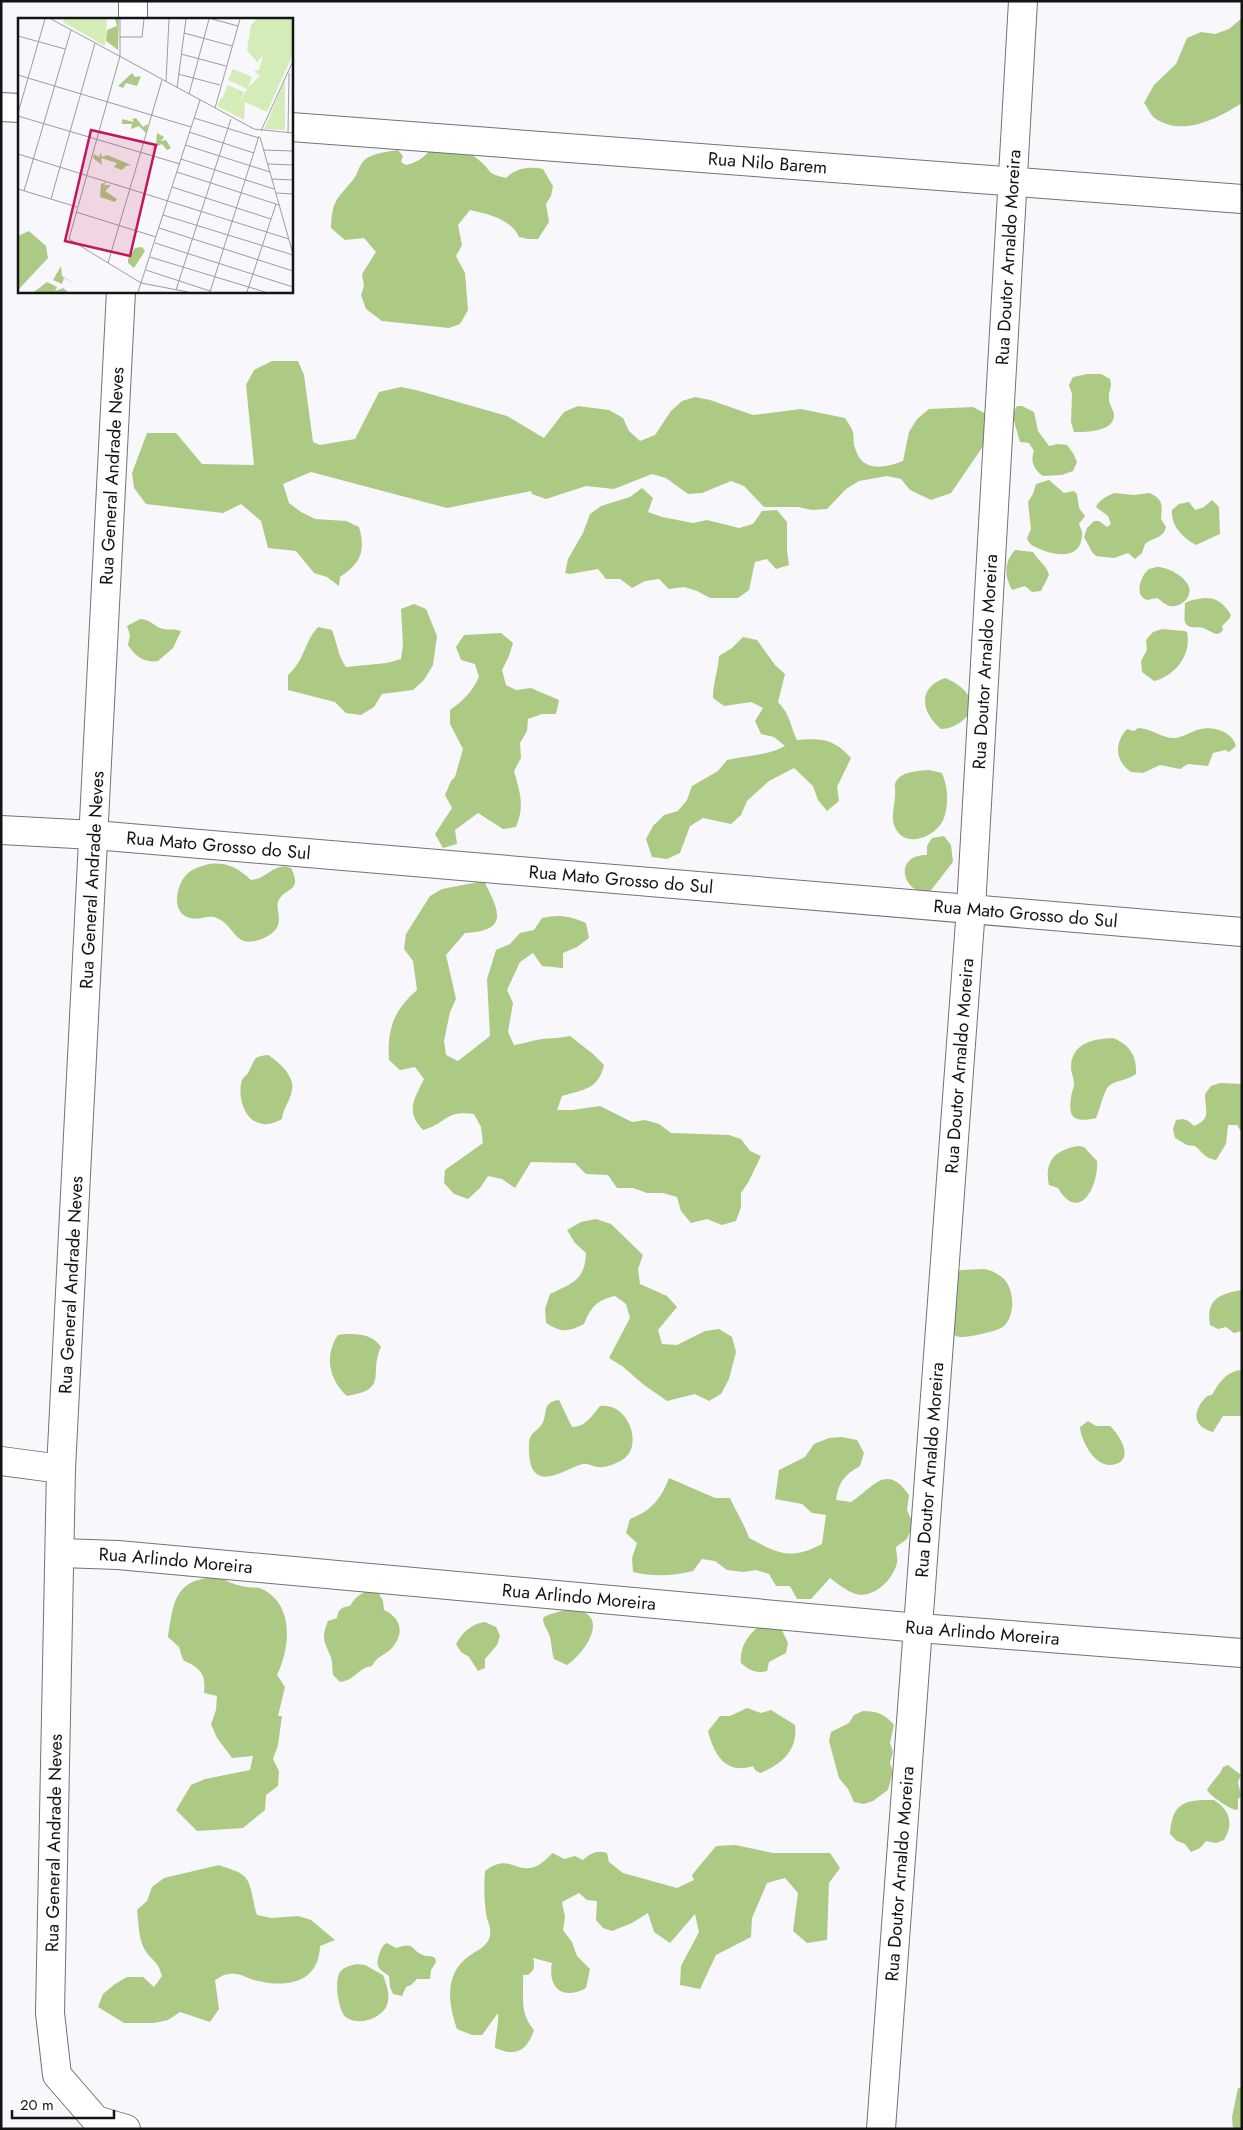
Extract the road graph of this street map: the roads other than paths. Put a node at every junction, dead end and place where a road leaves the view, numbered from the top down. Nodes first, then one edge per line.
1 (133, 1) edge
2 (1022, 1) edge
3 (133, 18) edge
4 (1, 107) edge
5 (18, 108) edge
6 (292, 127) edge
7 (1012, 181) junction
8 (1242, 199) edge
9 (120, 292) edge
10 (1, 830) edge
11 (94, 835) junction
12 (971, 908) junction
13 (1242, 932) edge
14 (1, 1461) edge
15 (61, 1470) junction
16 (61, 1553) junction
17 (919, 1628) junction
18 (1242, 1654) edge
19 (126, 2129) edge
20 (881, 2129) edge

1 - 3 street
2 - 7 street, Rua Doutor Arnaldo Moreira
4 - 5 street
6 - 7 street, Rua Nilo Barem
7 - 8 street, Rua Nilo Barem
7 - 12 street, Rua Doutor Arnaldo Moreira
9 - 11 street, Rua General Andrade Neves
10 - 11 street, Rua Mato Grosso do Sul
11 - 12 street, Rua Mato Grosso do Sul
11 - 15 street, Rua General Andrade Neves
12 - 13 street, Rua Mato Grosso do Sul
12 - 17 street, Rua Doutor Arnaldo Moreira
14 - 15 street
15 - 16 street
16 - 17 street, Rua Arlindo Moreira
16 - 19 street, Rua General Andrade Neves
17 - 18 street, Rua Arlindo Moreira
17 - 20 street, Rua Doutor Arnaldo Moreira

